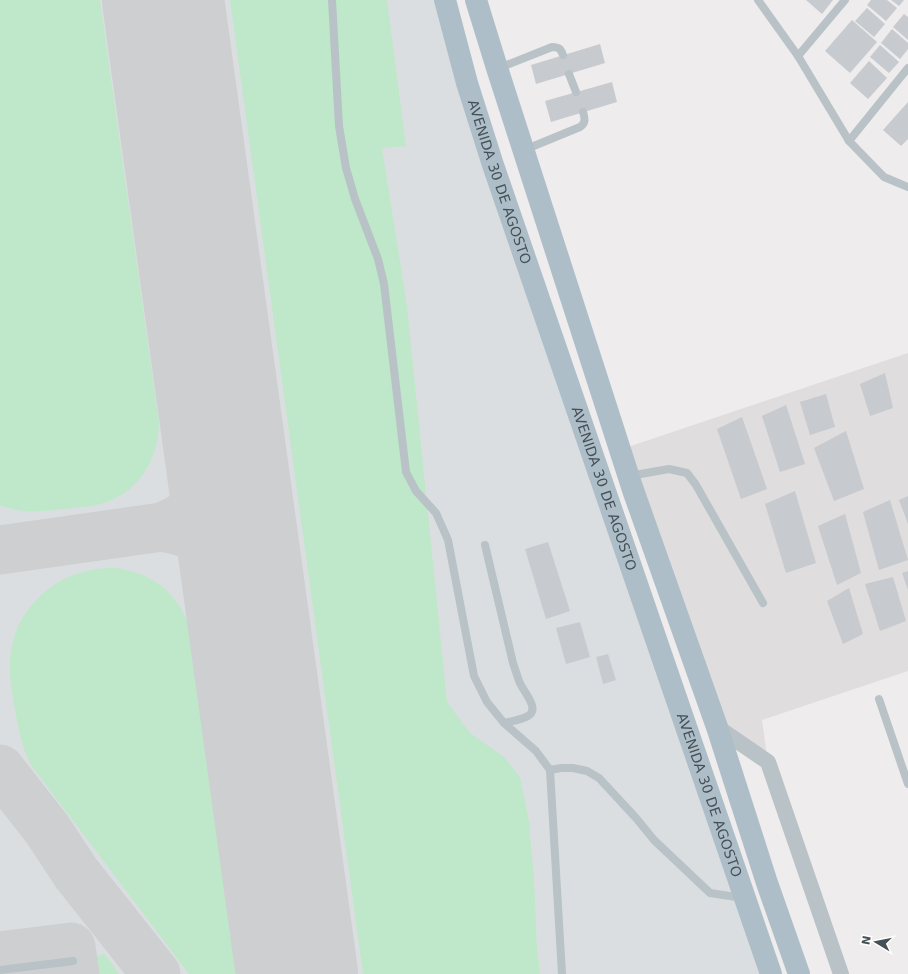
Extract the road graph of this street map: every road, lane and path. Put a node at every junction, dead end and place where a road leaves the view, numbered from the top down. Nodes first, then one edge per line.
1 (332, 0) edge
2 (445, 0) edge
3 (476, 0) edge
4 (758, 0) edge
5 (845, 0) edge
6 (563, 55) dead end
7 (798, 56) junction
8 (497, 68) junction
9 (908, 68) edge
10 (569, 74) dead end
11 (576, 92) dead end
12 (583, 112) dead end
13 (849, 141) junction
14 (524, 151) junction
15 (908, 187) edge
16 (628, 476) junction
17 (485, 545) dead end
18 (763, 603) dead end
19 (879, 699) dead end
20 (504, 723) junction
21 (717, 727) junction
22 (550, 770) junction
23 (908, 784) edge
24 (744, 898) junction
25 (73, 961) dead end
26 (0, 970) edge
27 (562, 974) edge
28 (771, 974) edge
29 (799, 974) edge
30 (841, 974) edge

1 - 20 lane
2 - 24 main road, AVENIDA 30 DE AGOSTO
3 - 8 main road, AVENIDA 30 DE AGOSTO
4 - 7 lane
5 - 7 lane
6 - 8 lane
7 - 13 lane
8 - 14 main road, AVENIDA 30 DE AGOSTO
9 - 13 lane
10 - 11 lane
12 - 14 lane
13 - 15 lane
14 - 16 main road, AVENIDA 30 DE AGOSTO
16 - 18 lane
16 - 21 main road, AVENIDA 30 DE AGOSTO
17 - 20 lane
19 - 23 lane
20 - 22 lane
21 - 29 main road, AVENIDA 30 DE AGOSTO
21 - 30 street
22 - 24 lane
22 - 27 lane
24 - 28 main road, AVENIDA 30 DE AGOSTO
25 - 26 lane

